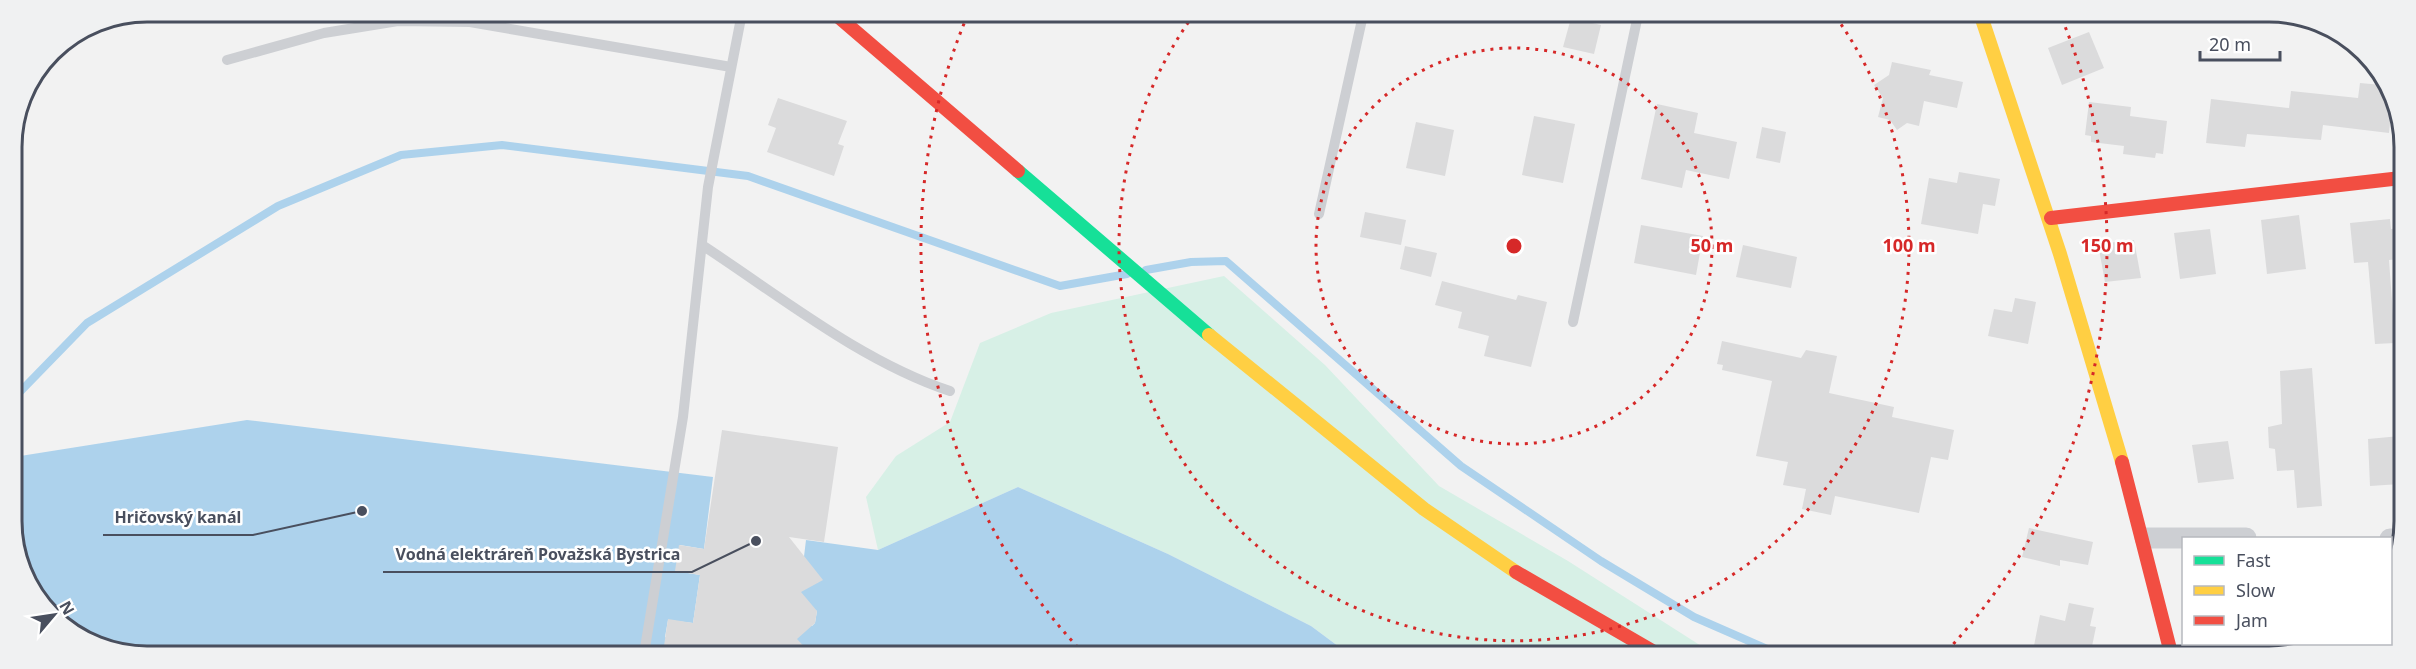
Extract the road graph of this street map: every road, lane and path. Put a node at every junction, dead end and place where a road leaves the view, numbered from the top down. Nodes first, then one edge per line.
1 (1361, 22) edge
2 (1636, 22) edge
3 (1983, 22) edge
4 (386, 23) edge
5 (475, 23) edge
6 (740, 23) edge
7 (844, 23) edge
8 (227, 60) dead end
9 (731, 67) junction
10 (2394, 179) edge
11 (1319, 214) dead end
12 (2051, 218) junction
13 (702, 245) junction
14 (1573, 322) dead end
15 (950, 391) dead end
16 (2145, 538) junction
17 (2182, 538) edge
18 (645, 646) edge
19 (1644, 646) edge
20 (2170, 646) edge

1 - 11 lane
2 - 14 lane
3 - 12 main road
4 - 8 lane
5 - 9 lane
6 - 9 lane
7 - 19 main road
9 - 13 lane
10 - 12 main road
12 - 16 main road
13 - 15 lane
13 - 18 lane
16 - 17 street
16 - 20 main road

